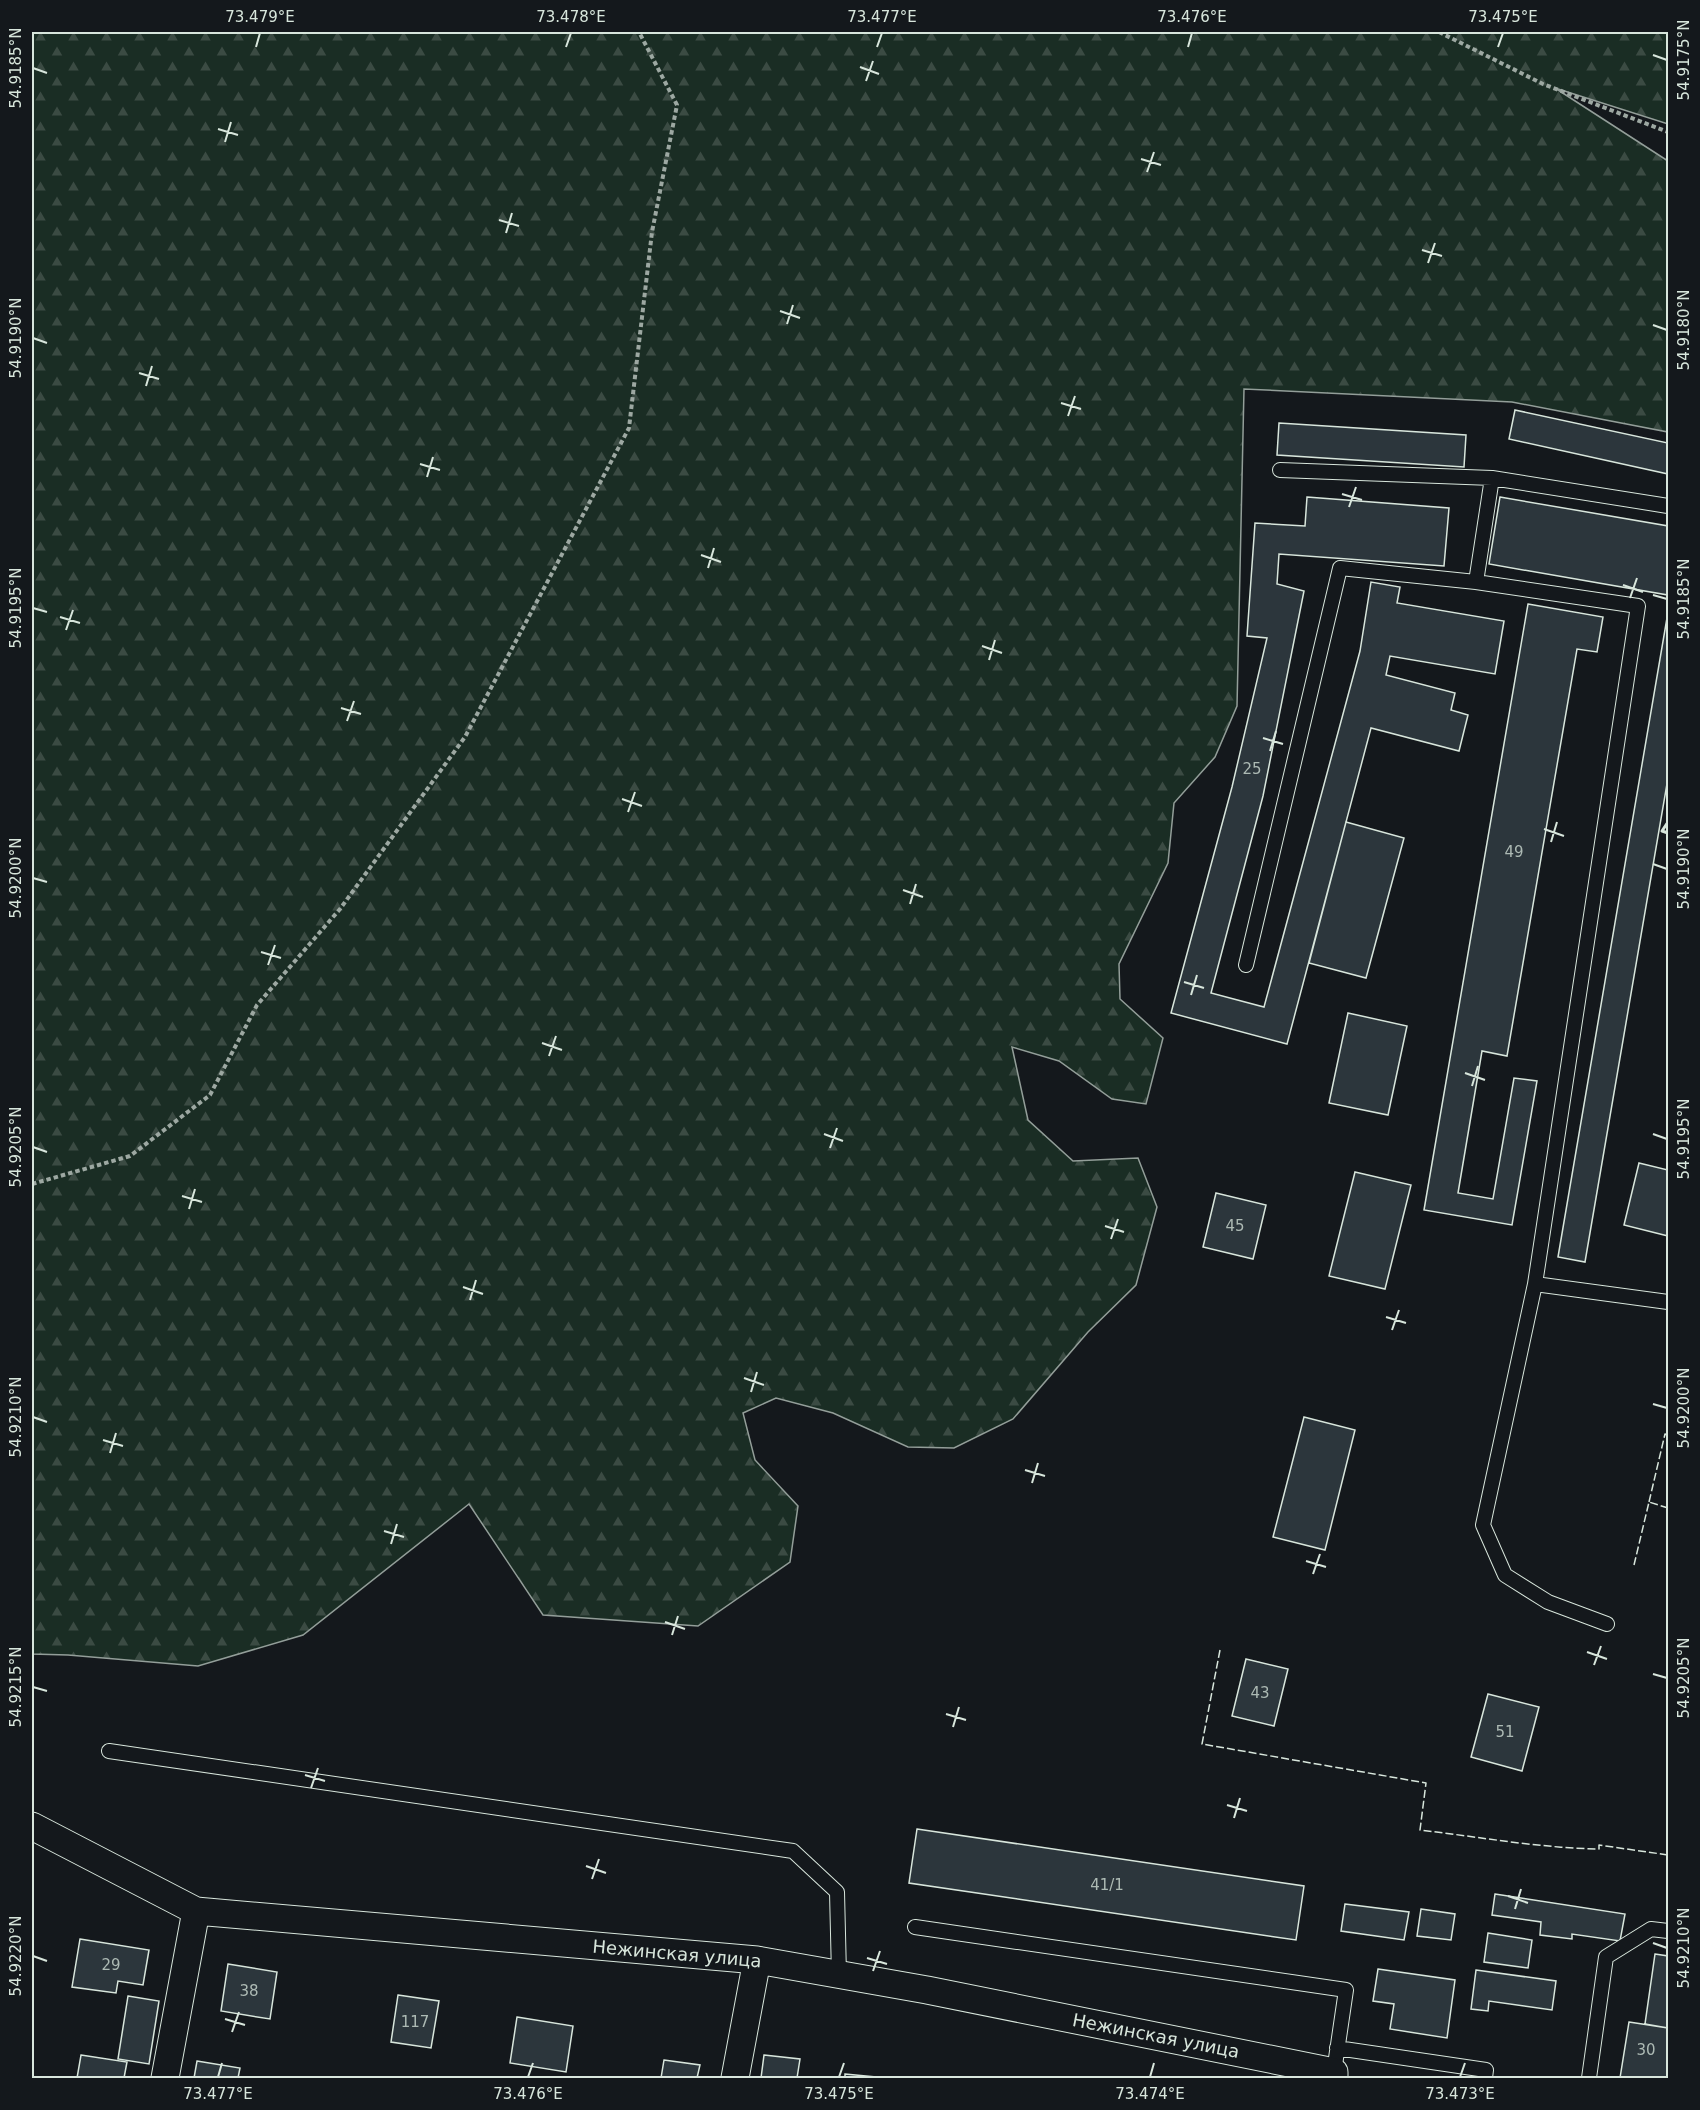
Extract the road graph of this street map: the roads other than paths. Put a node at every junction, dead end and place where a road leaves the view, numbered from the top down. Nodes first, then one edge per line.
1 (1280, 470) dead end
2 (1492, 478) junction
3 (1668, 506) edge
4 (1476, 582) junction
5 (1246, 965) dead end
6 (1535, 1284) junction
7 (1668, 1302) edge
8 (1607, 1624) dead end
9 (109, 1751) dead end
10 (32, 1826) edge
11 (196, 1911) junction
12 (915, 1927) dead end
13 (1668, 1931) edge
14 (757, 1960) junction
15 (839, 1974) junction
16 (1335, 2066) edge
17 (165, 2079) edge
18 (735, 2079) edge
19 (1485, 2079) edge
20 (1588, 2079) edge

1 - 2 lane
2 - 3 lane
2 - 4 lane
4 - 5 lane
4 - 6 lane
6 - 7 lane
6 - 8 lane
9 - 15 lane
10 - 11 street, Нежинская улица
11 - 14 street, Нежинская улица
11 - 17 street
12 - 16 lane
13 - 20 lane
14 - 15 street, Нежинская улица
14 - 18 street
15 - 16 street, Нежинская улица
16 - 19 lane

